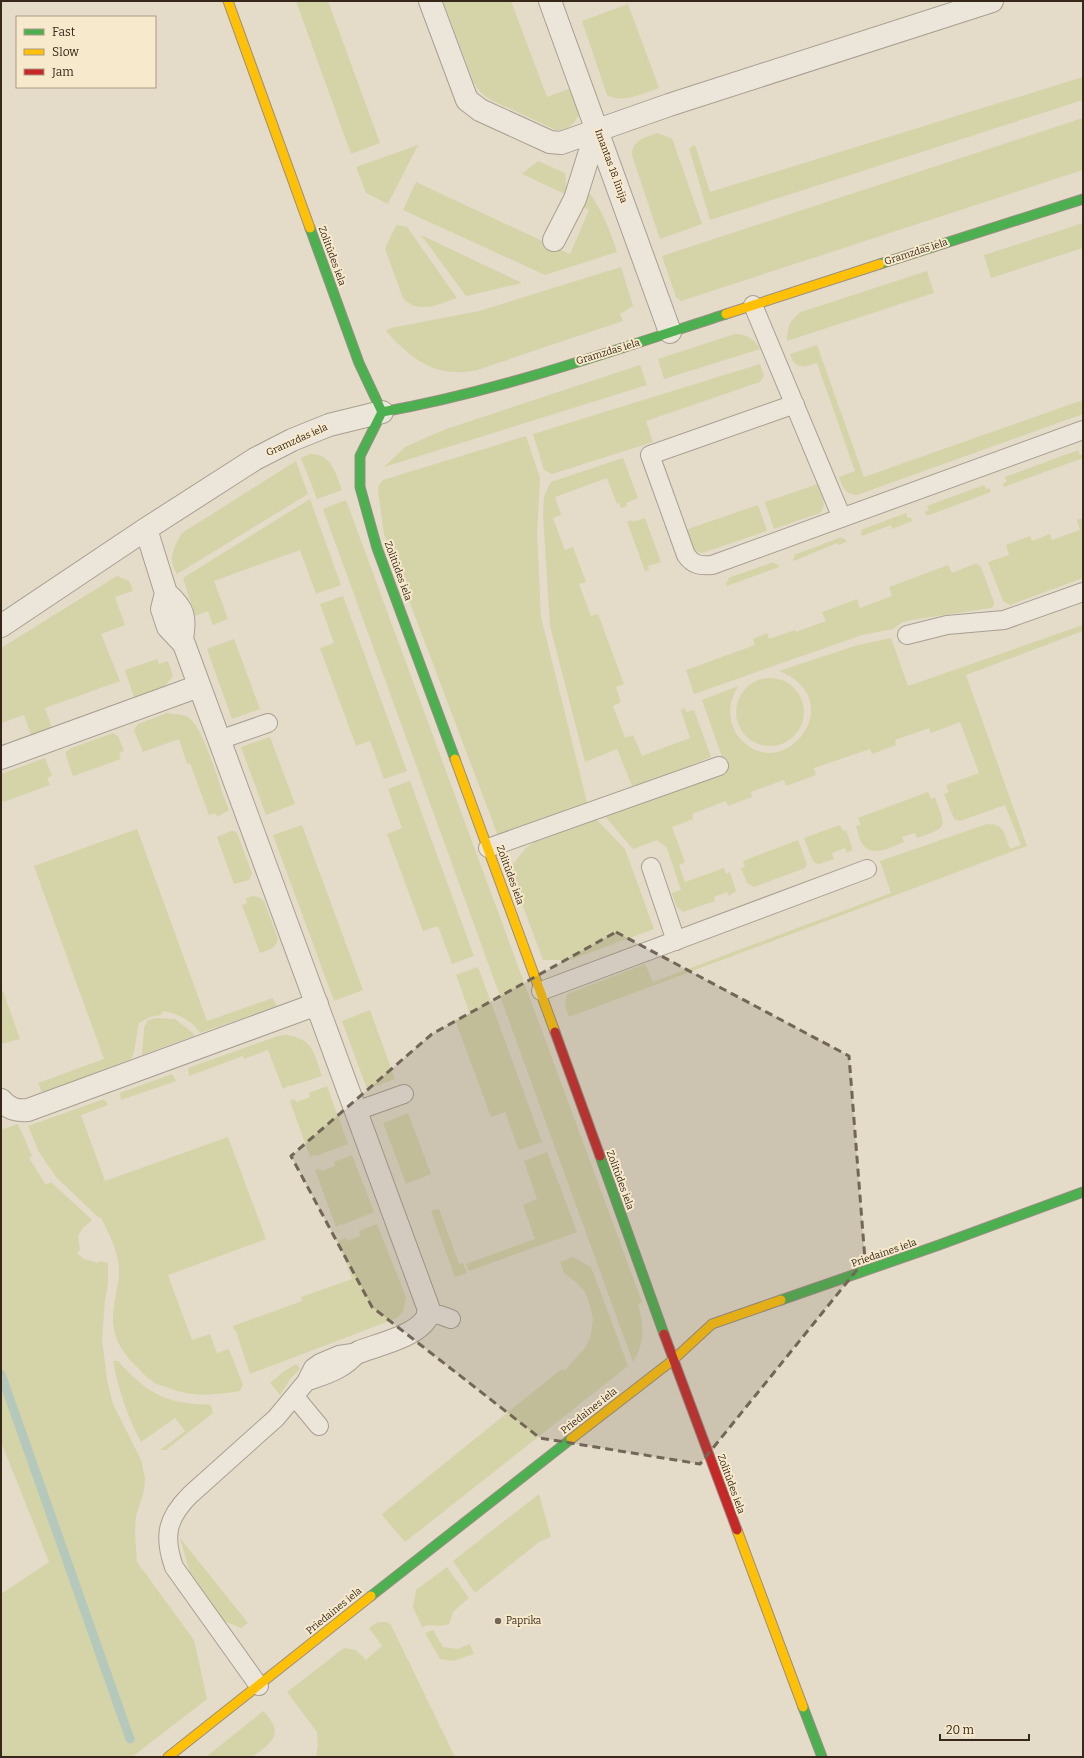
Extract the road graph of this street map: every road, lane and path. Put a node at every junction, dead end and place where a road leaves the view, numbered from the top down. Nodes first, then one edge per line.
1 (228, 1) edge
2 (430, 1) edge
3 (550, 1) edge
4 (992, 1) edge
5 (597, 129) junction
6 (1083, 199) edge
7 (554, 240) dead end
8 (753, 305) junction
9 (670, 332) junction
10 (795, 404) junction
11 (382, 412) junction
12 (1083, 430) edge
13 (842, 518) junction
14 (146, 529) junction
15 (1083, 592) edge
16 (1, 626) edge
17 (907, 635) dead end
18 (199, 686) junction
19 (268, 722) dead end
20 (219, 740) junction
21 (1, 758) edge
22 (719, 766) dead end
23 (488, 848) junction
24 (651, 867) dead end
25 (867, 869) dead end
26 (676, 941) junction
27 (541, 991) junction
28 (317, 1004) junction
29 (404, 1094) dead end
30 (1, 1100) edge
31 (356, 1111) junction
32 (1083, 1192) edge
33 (429, 1314) junction
34 (451, 1319) dead end
35 (359, 1352) joint
36 (673, 1360) junction
37 (295, 1396) junction
38 (320, 1426) dead end
39 (258, 1686) junction
40 (168, 1757) edge
41 (822, 1757) edge

1 - 11 street, Zolitūdes iela
2 - 5 street
3 - 5 street, Imantas 18. līnija
4 - 5 street
5 - 7 street, Imantas 18. līnija
5 - 9 street, Imantas 18. līnija
6 - 8 street, Gramzdas iela
8 - 9 street, Gramzdas iela
8 - 10 lane
9 - 11 street, Gramzdas iela
10 - 13 lane
10 - 13 lane
11 - 14 street, Gramzdas iela
11 - 23 street, Zolitūdes iela
12 - 13 lane
14 - 16 street, Gramzdas iela
14 - 18 street
15 - 17 lane
18 - 20 street
18 - 21 street
19 - 20 lane
20 - 28 street
22 - 23 lane
23 - 27 street, Zolitūdes iela
24 - 26 lane
25 - 26 lane
26 - 27 lane
27 - 36 street, Zolitūdes iela
28 - 30 street
28 - 31 street
29 - 31 lane
31 - 33 street
32 - 36 street, Priedaines iela
33 - 34 lane
33 - 35 street
35 - 37 lane
36 - 39 street, Priedaines iela
36 - 41 street, Zolitūdes iela
37 - 38 lane
37 - 39 lane
39 - 40 street, Priedaines iela

